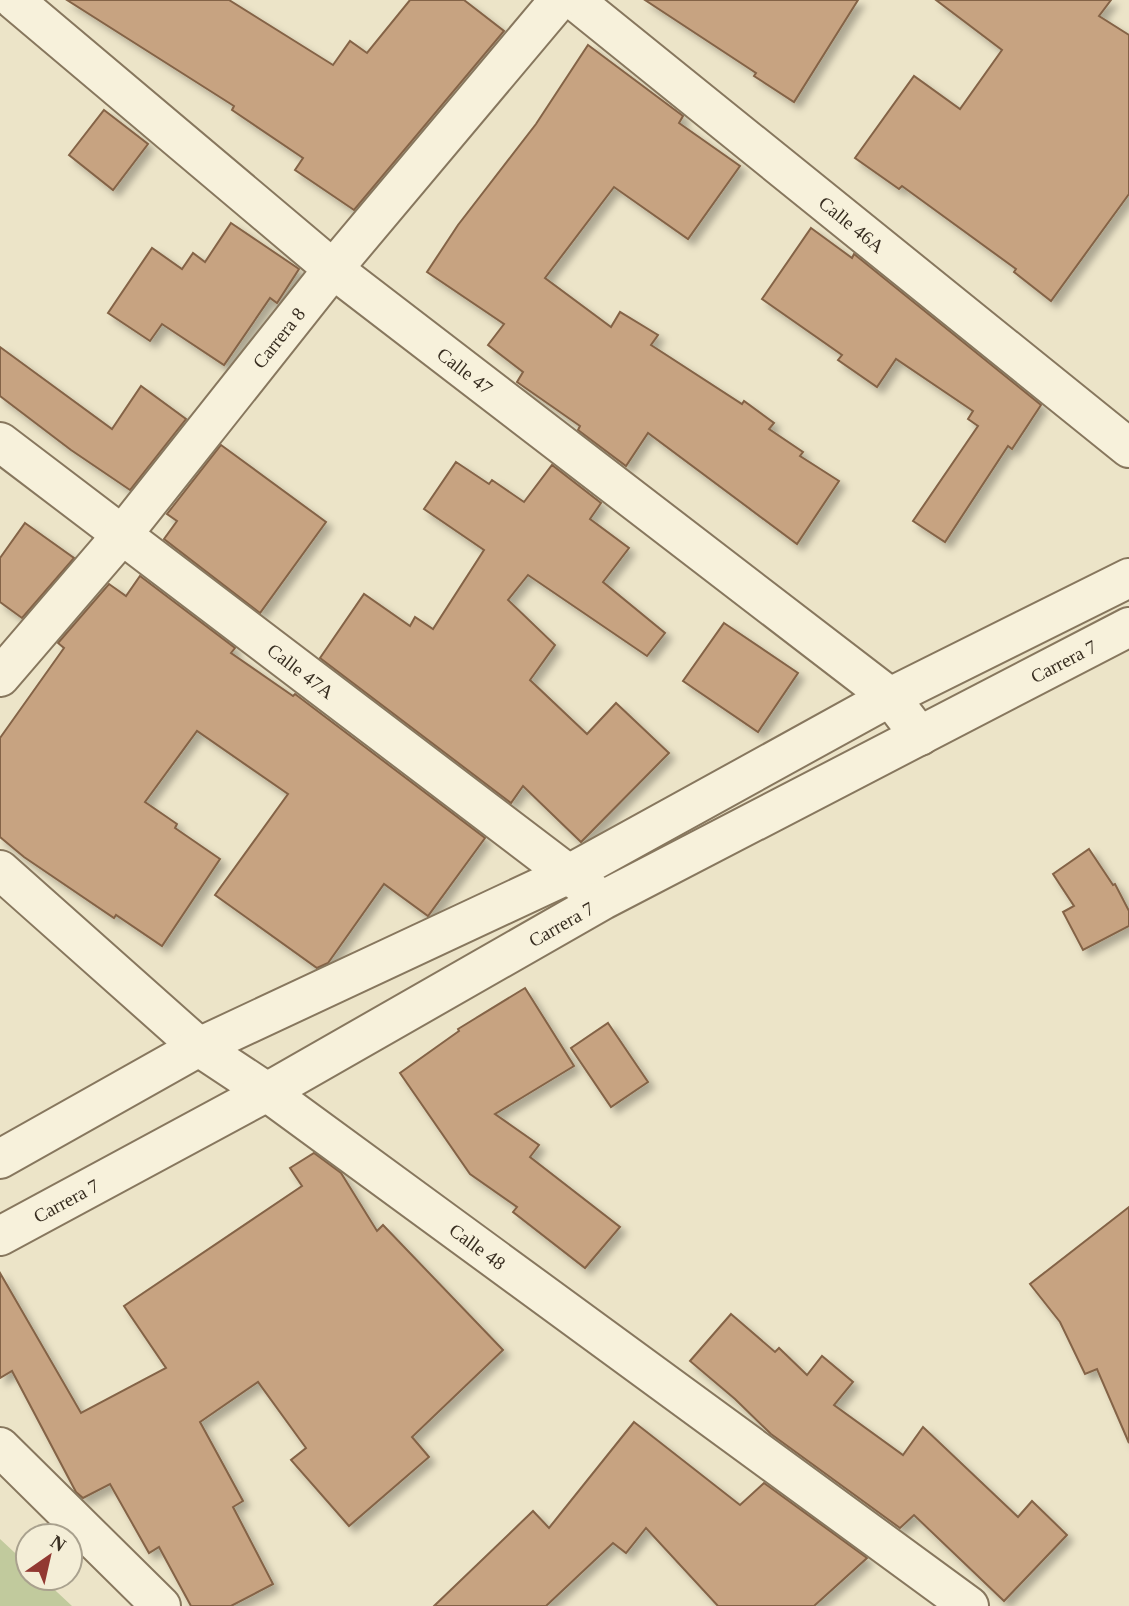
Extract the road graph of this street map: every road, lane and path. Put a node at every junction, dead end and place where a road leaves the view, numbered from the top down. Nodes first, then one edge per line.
1 (14, 0) edge
2 (559, 0) edge
3 (573, 0) edge
4 (333, 269) junction
5 (0, 442) edge
6 (1129, 448) edge
7 (122, 535) junction
8 (1129, 578) edge
9 (1129, 627) edge
10 (0, 677) edge
11 (890, 696) junction
12 (920, 736) junction
13 (0, 870) edge
14 (569, 874) junction
15 (603, 901) junction
16 (200, 1047) junction
17 (267, 1092) junction
18 (0, 1159) edge
19 (0, 1236) edge
20 (0, 1447) edge
21 (161, 1606) edge
22 (970, 1606) edge

1 - 4 street, Calle 47
2 - 4 street, Carrera 8
3 - 6 street, Calle 46A
4 - 7 street, Carrera 8
4 - 11 street, Calle 47
5 - 7 street, Calle 47A
7 - 10 street, Carrera 8
7 - 14 street, Calle 47A
8 - 11 street, Carrera 7
9 - 12 street, Carrera 7
11 - 12 street, Calle 47
11 - 14 street, Carrera 7
12 - 15 street, Carrera 7
13 - 16 street, Calle 48
14 - 15 street, Calle 47A
14 - 16 street, Carrera 7
15 - 17 street, Carrera 7
16 - 17 street, Calle 48
16 - 18 street, Carrera 7
17 - 19 street, Carrera 7
17 - 22 street, Calle 48
20 - 21 street

